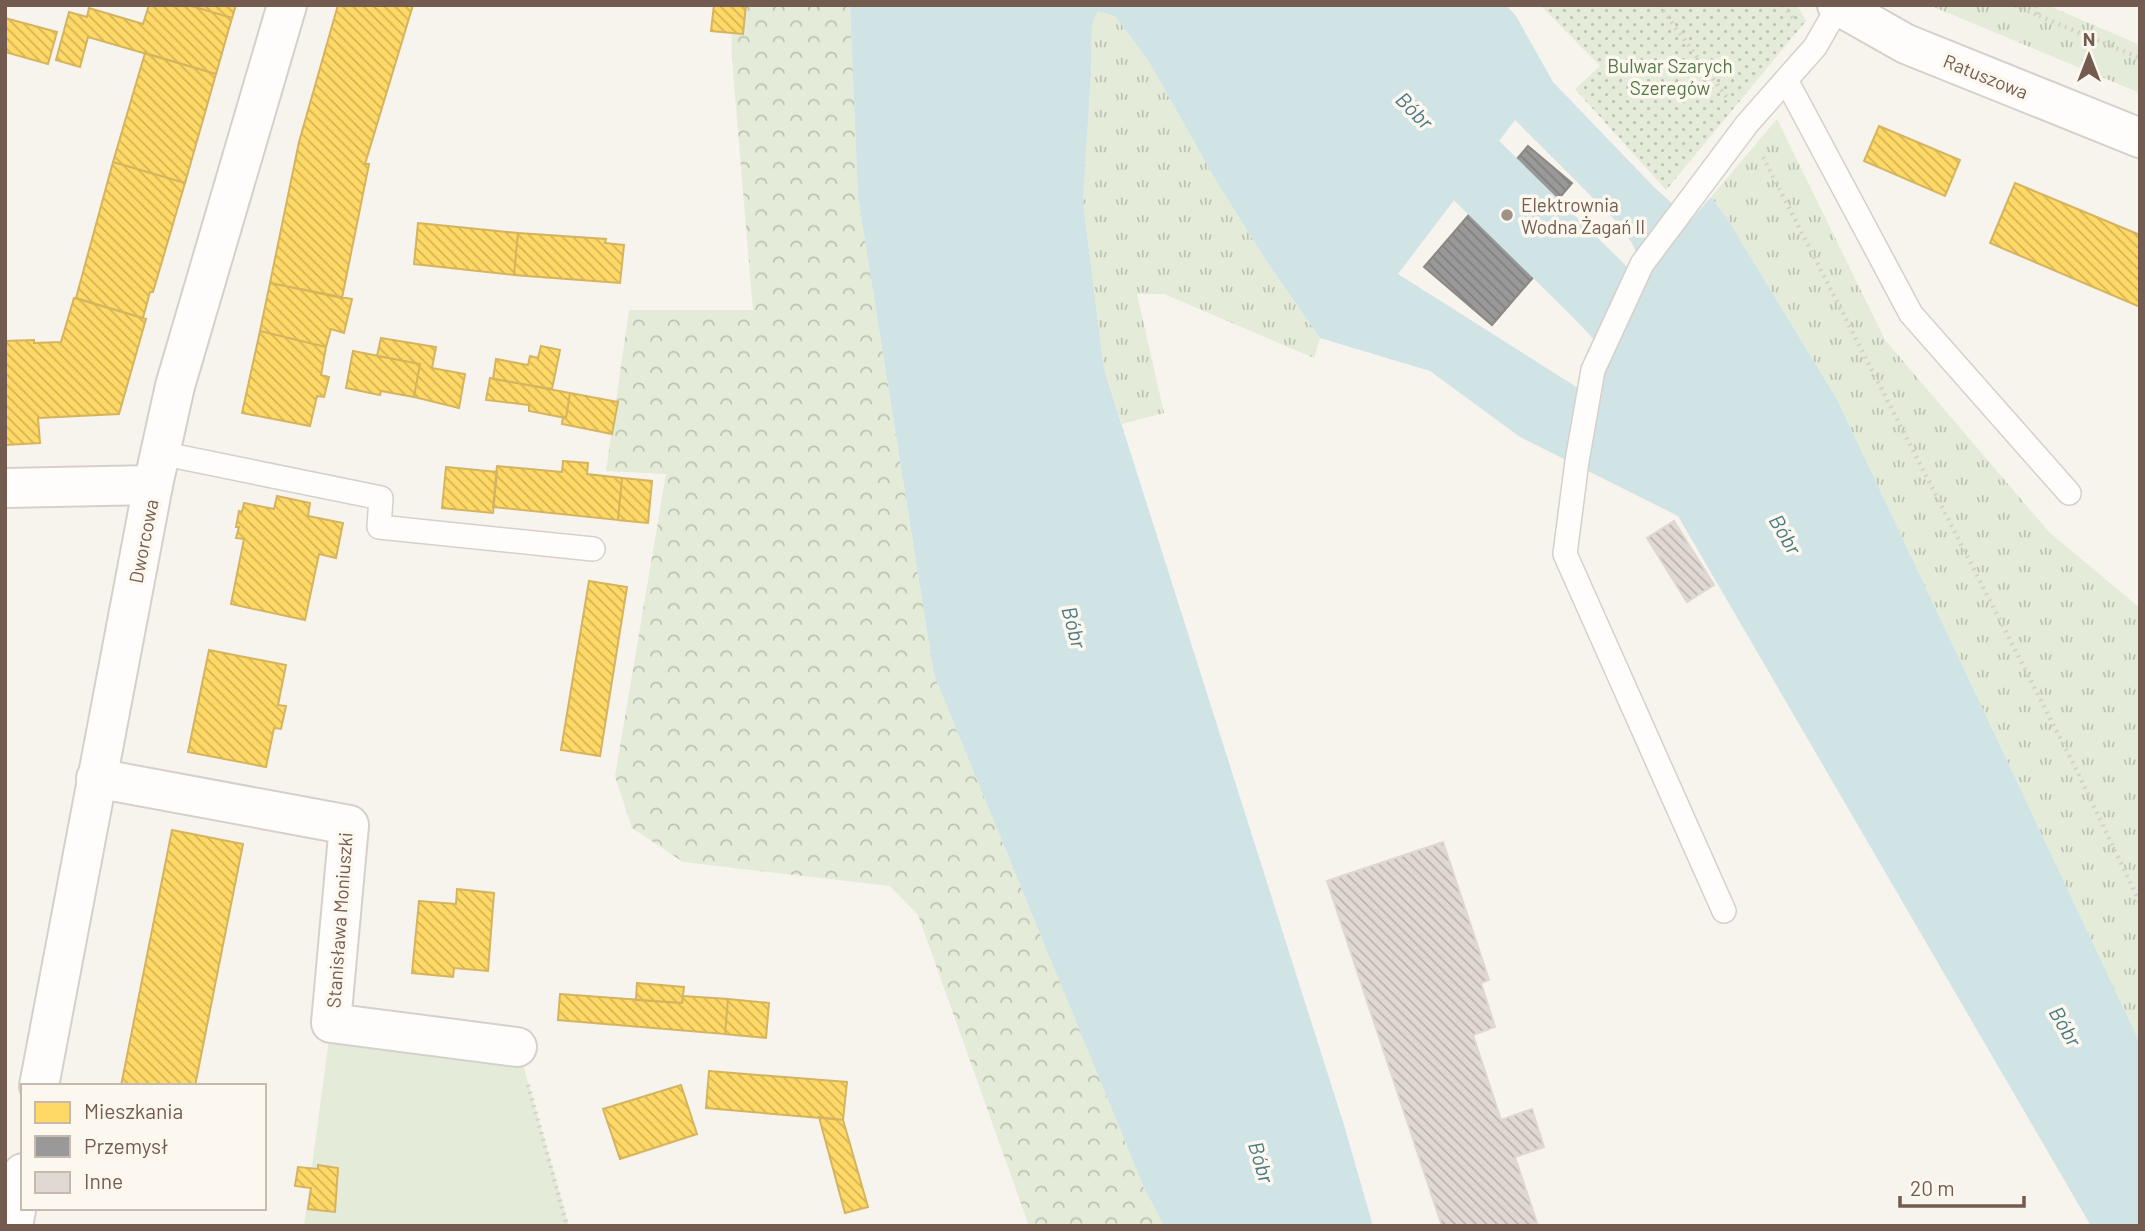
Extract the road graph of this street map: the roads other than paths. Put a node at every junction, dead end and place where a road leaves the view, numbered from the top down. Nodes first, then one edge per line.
1 (287, 5) edge
2 (1837, 6) edge
3 (1786, 80) junction
4 (2140, 138) edge
5 (157, 469) junction
6 (5, 488) edge
7 (2070, 493) dead end
8 (593, 549) dead end
9 (96, 778) junction
10 (1724, 911) dead end
11 (517, 1047) road end
12 (39, 1084) edge
13 (21, 1184) edge
14 (13, 1226) edge

1 - 5 street, Dworcowa
2 - 3 lane
2 - 4 street, Ratuszowa
3 - 7 lane
3 - 10 lane
5 - 6 street
5 - 8 lane
5 - 9 street, Dworcowa
9 - 11 street, Stanisława Moniuszki
9 - 12 street, Dworcowa
13 - 14 street

